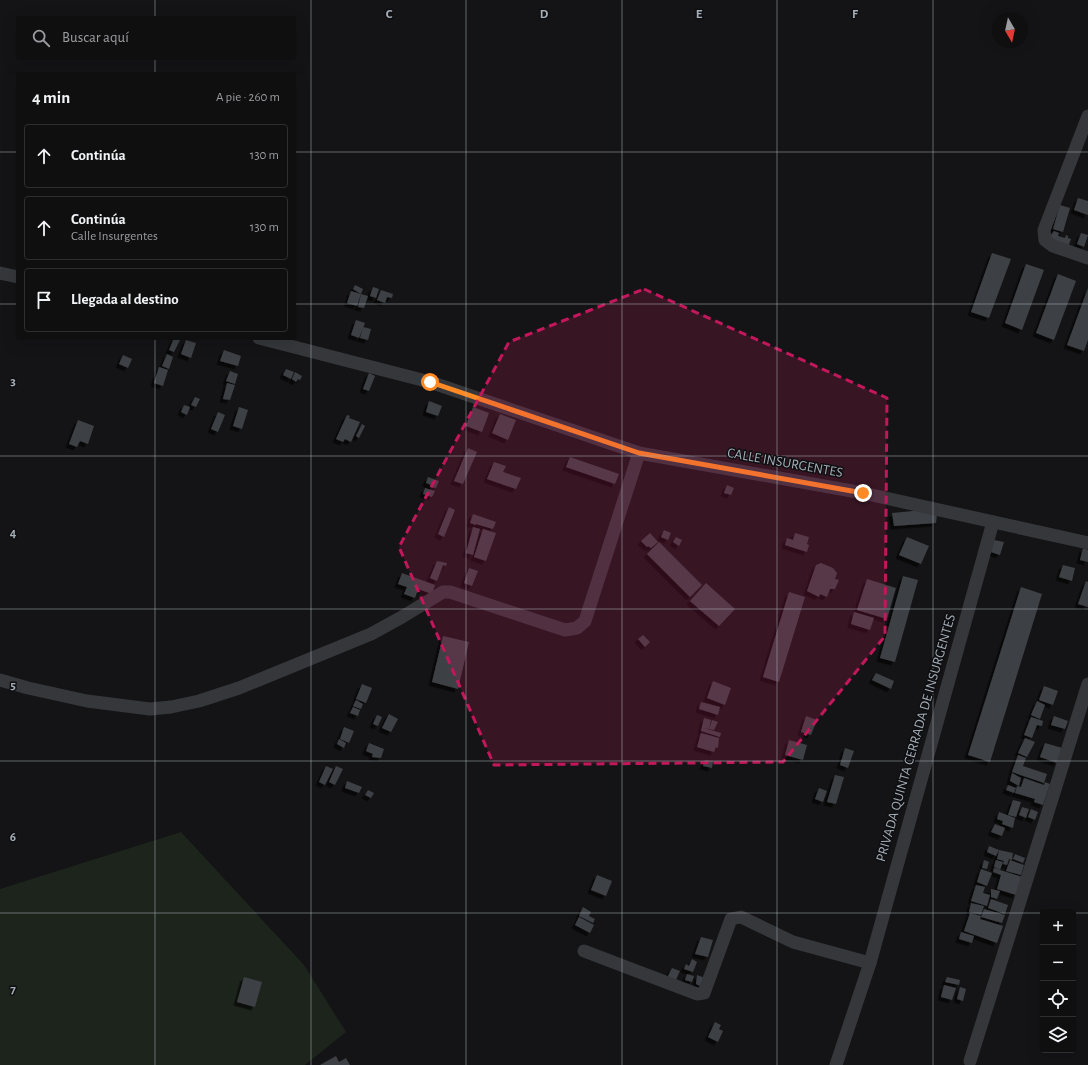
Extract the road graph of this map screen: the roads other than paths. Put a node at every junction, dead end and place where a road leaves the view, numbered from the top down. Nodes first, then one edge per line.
1 (1088, 116) edge
2 (1088, 258) edge
3 (0, 273) edge
4 (16, 277) edge
5 (267, 340) edge
6 (639, 453) junction
7 (993, 522) junction
8 (1088, 543) edge
9 (0, 680) edge
10 (1088, 684) edge
11 (584, 952) dead end
12 (870, 963) junction
13 (970, 1061) dead end
14 (836, 1065) edge

1 - 2 street
3 - 4 street
5 - 6 street, CALLE INSURGENTES
6 - 7 street, CALLE INSURGENTES
6 - 9 street
7 - 8 street, CALLE INSURGENTES
7 - 12 street, PRIVADA QUINTA CERRADA DE INSURGENTES
10 - 13 street
11 - 12 street
12 - 14 street, PRIVADA QUINTA CERRADA DE INSURGENTES

